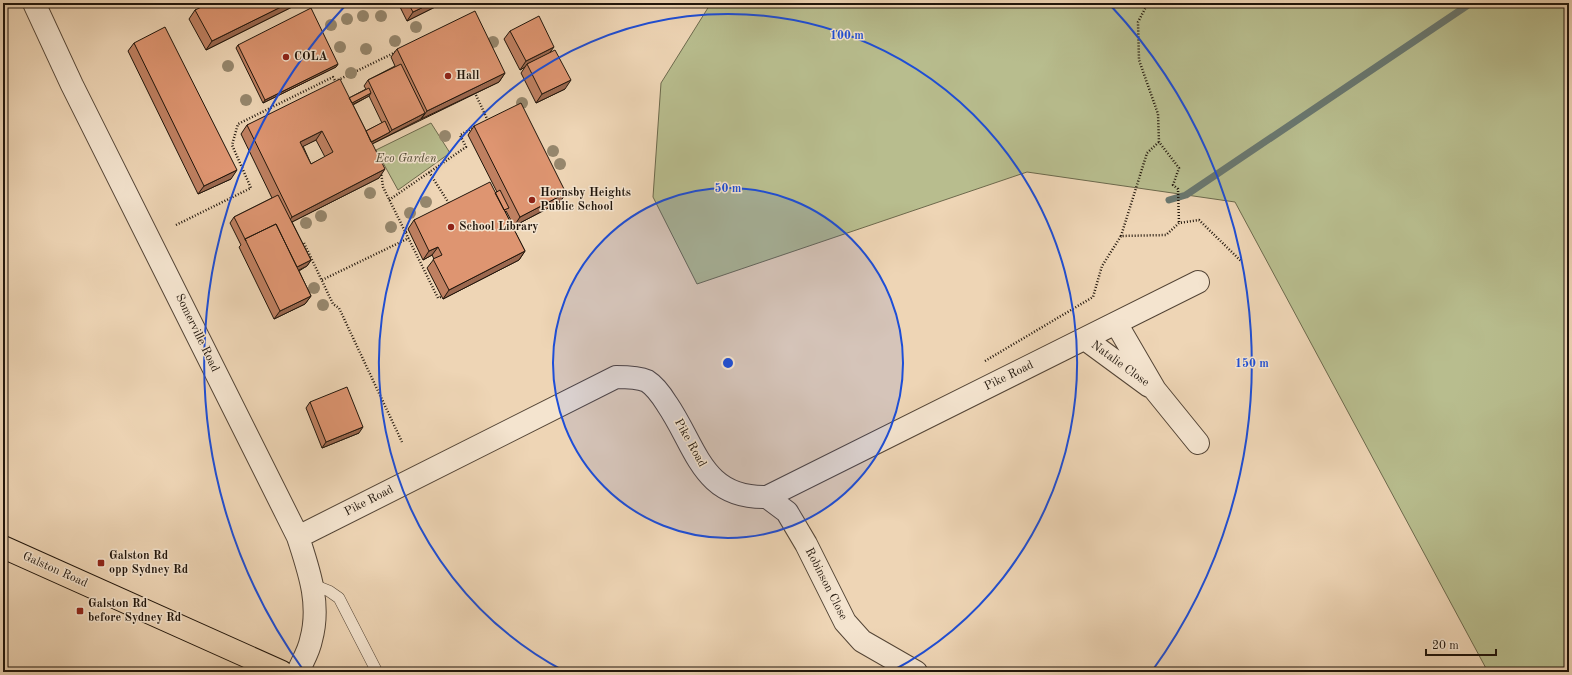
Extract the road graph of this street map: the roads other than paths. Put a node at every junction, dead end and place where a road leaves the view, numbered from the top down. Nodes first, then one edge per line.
1 (34, 3) edge
2 (1198, 282) dead end
3 (1116, 323) junction
4 (1084, 339) junction
5 (1155, 390) junction
6 (1198, 443) dead end
7 (768, 497) junction
8 (298, 537) junction
9 (3, 547) edge
10 (314, 585) junction
11 (376, 670) dead end
12 (282, 672) edge
13 (298, 672) edge
14 (916, 672) edge

1 - 8 street, Somerville Road
2 - 3 street, Pike Road
3 - 4 street, Pike Road
3 - 5 street, Natalie Close
4 - 5 street, Natalie Close
4 - 7 street, Pike Road
5 - 6 street, Natalie Close
7 - 8 street, Pike Road
7 - 14 street, Robinson Close
8 - 10 street, Somerville Road
9 - 12 main road, Galston Road
10 - 11 lane
10 - 13 street, Somerville Road

